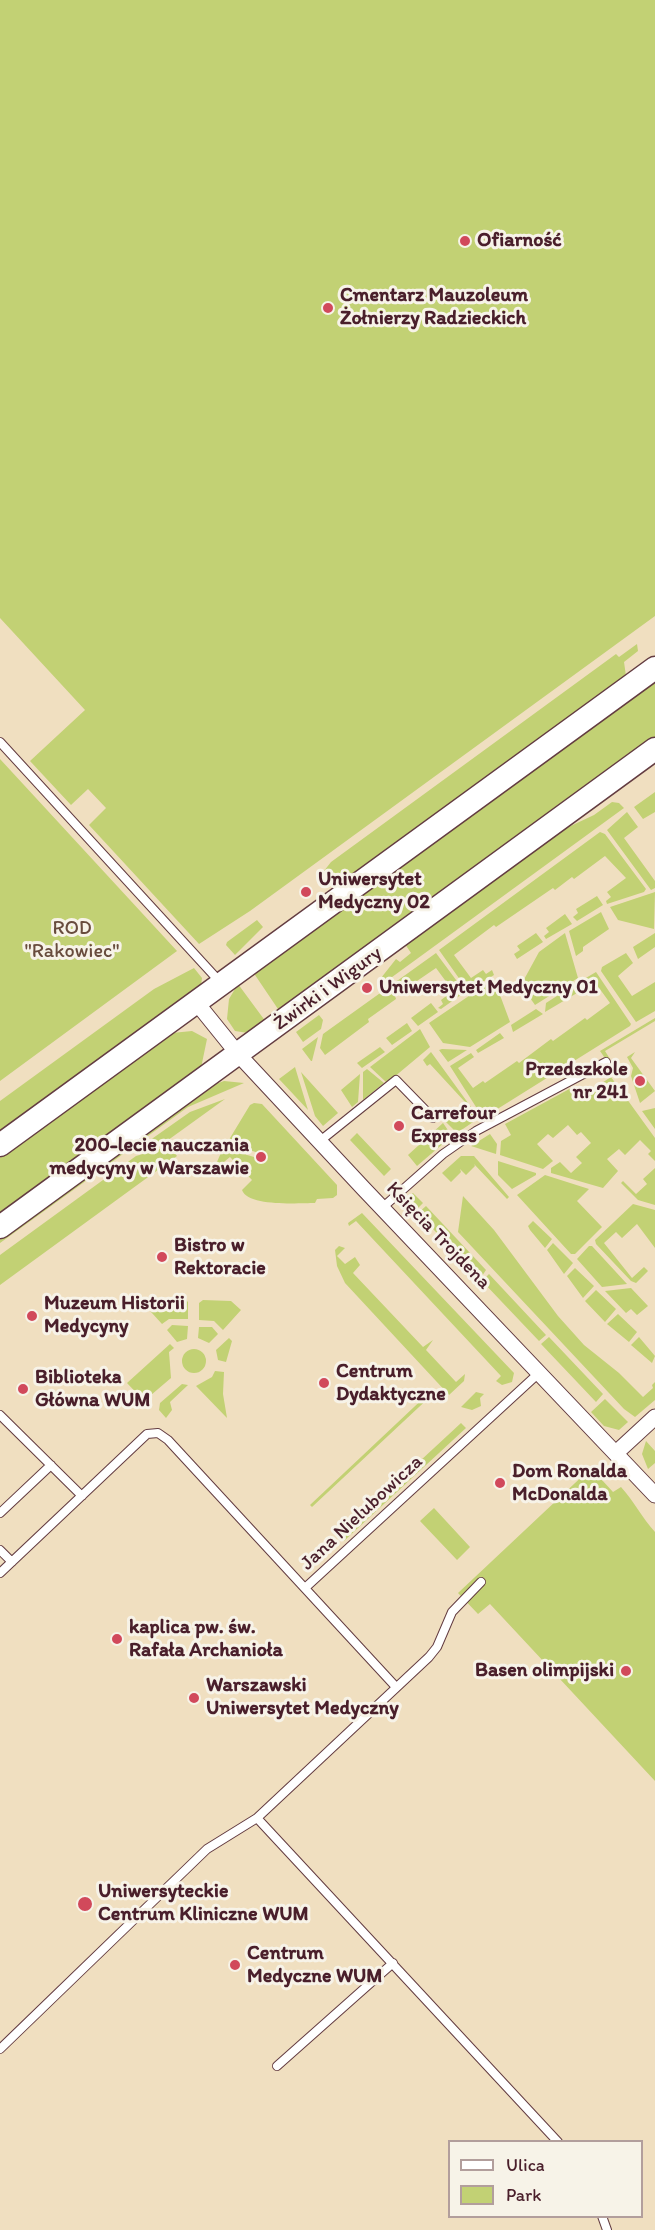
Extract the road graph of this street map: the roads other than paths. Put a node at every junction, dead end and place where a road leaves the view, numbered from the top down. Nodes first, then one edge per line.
1 (655, 668) edge
2 (0, 742) edge
3 (655, 749) edge
4 (221, 983) junction
5 (196, 1002) junction
6 (238, 1054) junction
7 (606, 1062) dead end
8 (433, 1118) dead end
9 (320, 1141) junction
10 (0, 1145) edge
11 (382, 1208) junction
12 (0, 1227) edge
13 (540, 1372) junction
14 (0, 1415) edge
15 (655, 1417) edge
16 (616, 1453) junction
17 (51, 1465) junction
18 (655, 1495) edge
19 (82, 1496) junction
20 (0, 1513) edge
21 (0, 1550) edge
22 (12, 1562) junction
23 (0, 1573) edge
24 (482, 1582) dead end
25 (305, 1588) junction
26 (396, 1687) junction
27 (257, 1818) junction
28 (393, 1963) junction
29 (0, 2049) edge
30 (277, 2066) dead end
31 (556, 2140) edge

1 - 4 main road
2 - 4 lane
3 - 6 main road, Żwirki i Wigury
4 - 5 main road
5 - 6 street, Księcia Trojdena
5 - 10 main road
6 - 9 street, Księcia Trojdena
6 - 12 main road, Żwirki i Wigury
7 - 11 lane
8 - 9 lane
9 - 11 street, Księcia Trojdena
11 - 13 street, Księcia Trojdena
13 - 16 street, Księcia Trojdena
13 - 25 lane, Jana Nielubowicza
14 - 17 lane
15 - 16 street
16 - 18 street, Księcia Trojdena
17 - 19 lane
17 - 20 lane
19 - 22 lane
19 - 25 lane
21 - 22 lane
22 - 23 lane
24 - 26 lane
25 - 26 lane, Jana Nielubowicza
26 - 27 lane
27 - 28 lane
27 - 29 lane
28 - 30 lane
28 - 31 lane

